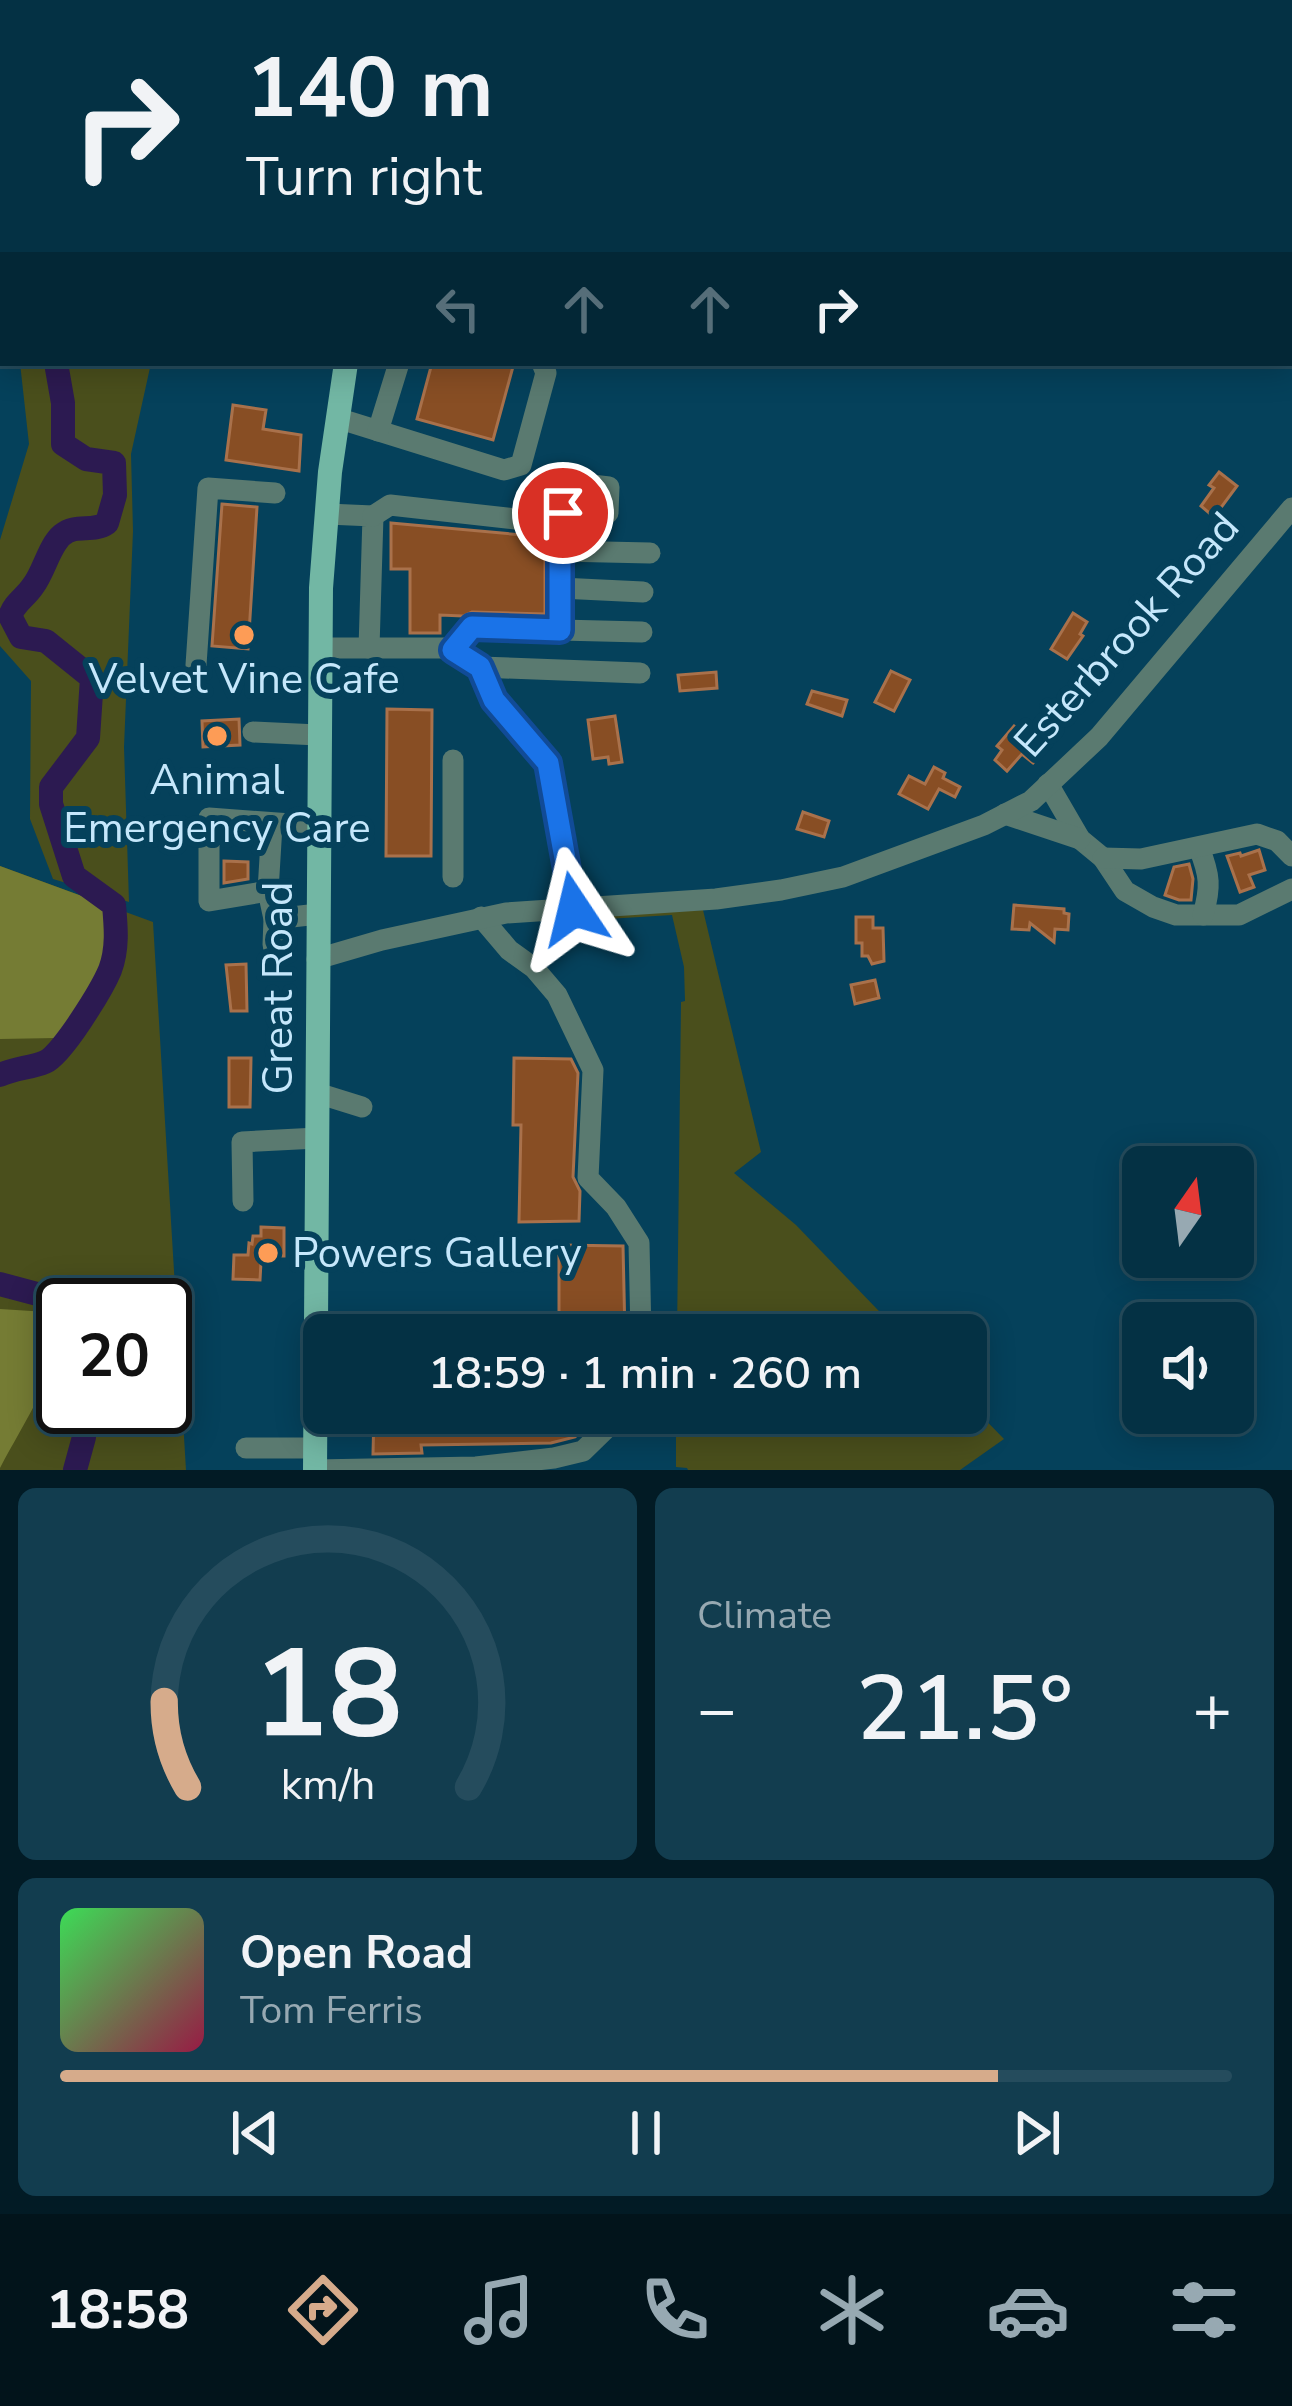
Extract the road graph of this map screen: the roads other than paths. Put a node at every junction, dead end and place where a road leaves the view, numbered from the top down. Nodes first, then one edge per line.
1 (346, 366) edge
2 (398, 366) edge
3 (543, 366) edge
4 (337, 418) junction
5 (378, 431) junction
6 (275, 493) dead end
7 (1292, 508) edge
8 (327, 514) junction
9 (373, 516) junction
10 (560, 551) junction
11 (650, 553) dead end
12 (560, 588) junction
13 (643, 592) dead end
14 (560, 630) junction
15 (642, 632) dead end
16 (321, 648) junction
17 (369, 648) junction
18 (453, 650) junction
19 (196, 664) dead end
20 (480, 667) junction
21 (640, 673) dead end
22 (253, 732) dead end
23 (318, 735) junction
24 (453, 760) dead end
25 (1048, 784) junction
26 (1005, 814) junction
27 (272, 825) junction
28 (318, 826) junction
29 (1080, 839) junction
30 (1199, 848) junction
31 (1292, 856) edge
32 (1102, 858) junction
33 (453, 878) dead end
34 (1292, 889) edge
35 (268, 891) junction
36 (574, 909) junction
37 (318, 914) junction
38 (1203, 915) junction
39 (481, 917) junction
40 (274, 919) junction
41 (273, 945) dead end
42 (317, 959) junction
43 (317, 1093) junction
44 (362, 1107) dead end
45 (317, 1138) junction
46 (242, 1201) dead end
47 (641, 1314) edge
48 (600, 1434) edge
49 (246, 1448) dead end
50 (278, 1459) edge
51 (315, 1463) edge

1 - 4 main road, Great Road
2 - 5 street
3 - 5 street
4 - 5 street
4 - 8 main road, Great Road
6 - 19 street
7 - 25 street, Esterbrook Road
8 - 9 street
8 - 16 main road, Great Road
9 - 10 street
9 - 17 street
10 - 11 street
10 - 12 street
12 - 13 street
12 - 14 street
14 - 15 street
14 - 18 street
16 - 17 street
16 - 23 main road, Great Road
17 - 18 street
18 - 20 street
20 - 21 street
20 - 36 street
22 - 23 street
23 - 28 main road, Great Road
24 - 33 street
25 - 26 street, Esterbrook Road
25 - 29 street
26 - 29 street
26 - 36 street, Esterbrook Road
27 - 28 street
27 - 35 street
27 - 35 street
28 - 37 main road, Great Road
29 - 32 street
30 - 31 street
30 - 32 street
30 - 38 street
32 - 38 street
34 - 38 street
35 - 40 street
36 - 39 street, Esterbrook Road
37 - 40 street
37 - 42 main road, Great Road
39 - 42 street, Esterbrook Road
39 - 47 street
40 - 41 street
42 - 43 main road, Great Road
43 - 44 street
43 - 45 main road, Great Road
45 - 46 street
45 - 51 main road, Great Road
48 - 51 street
49 - 50 street
50 - 51 street

